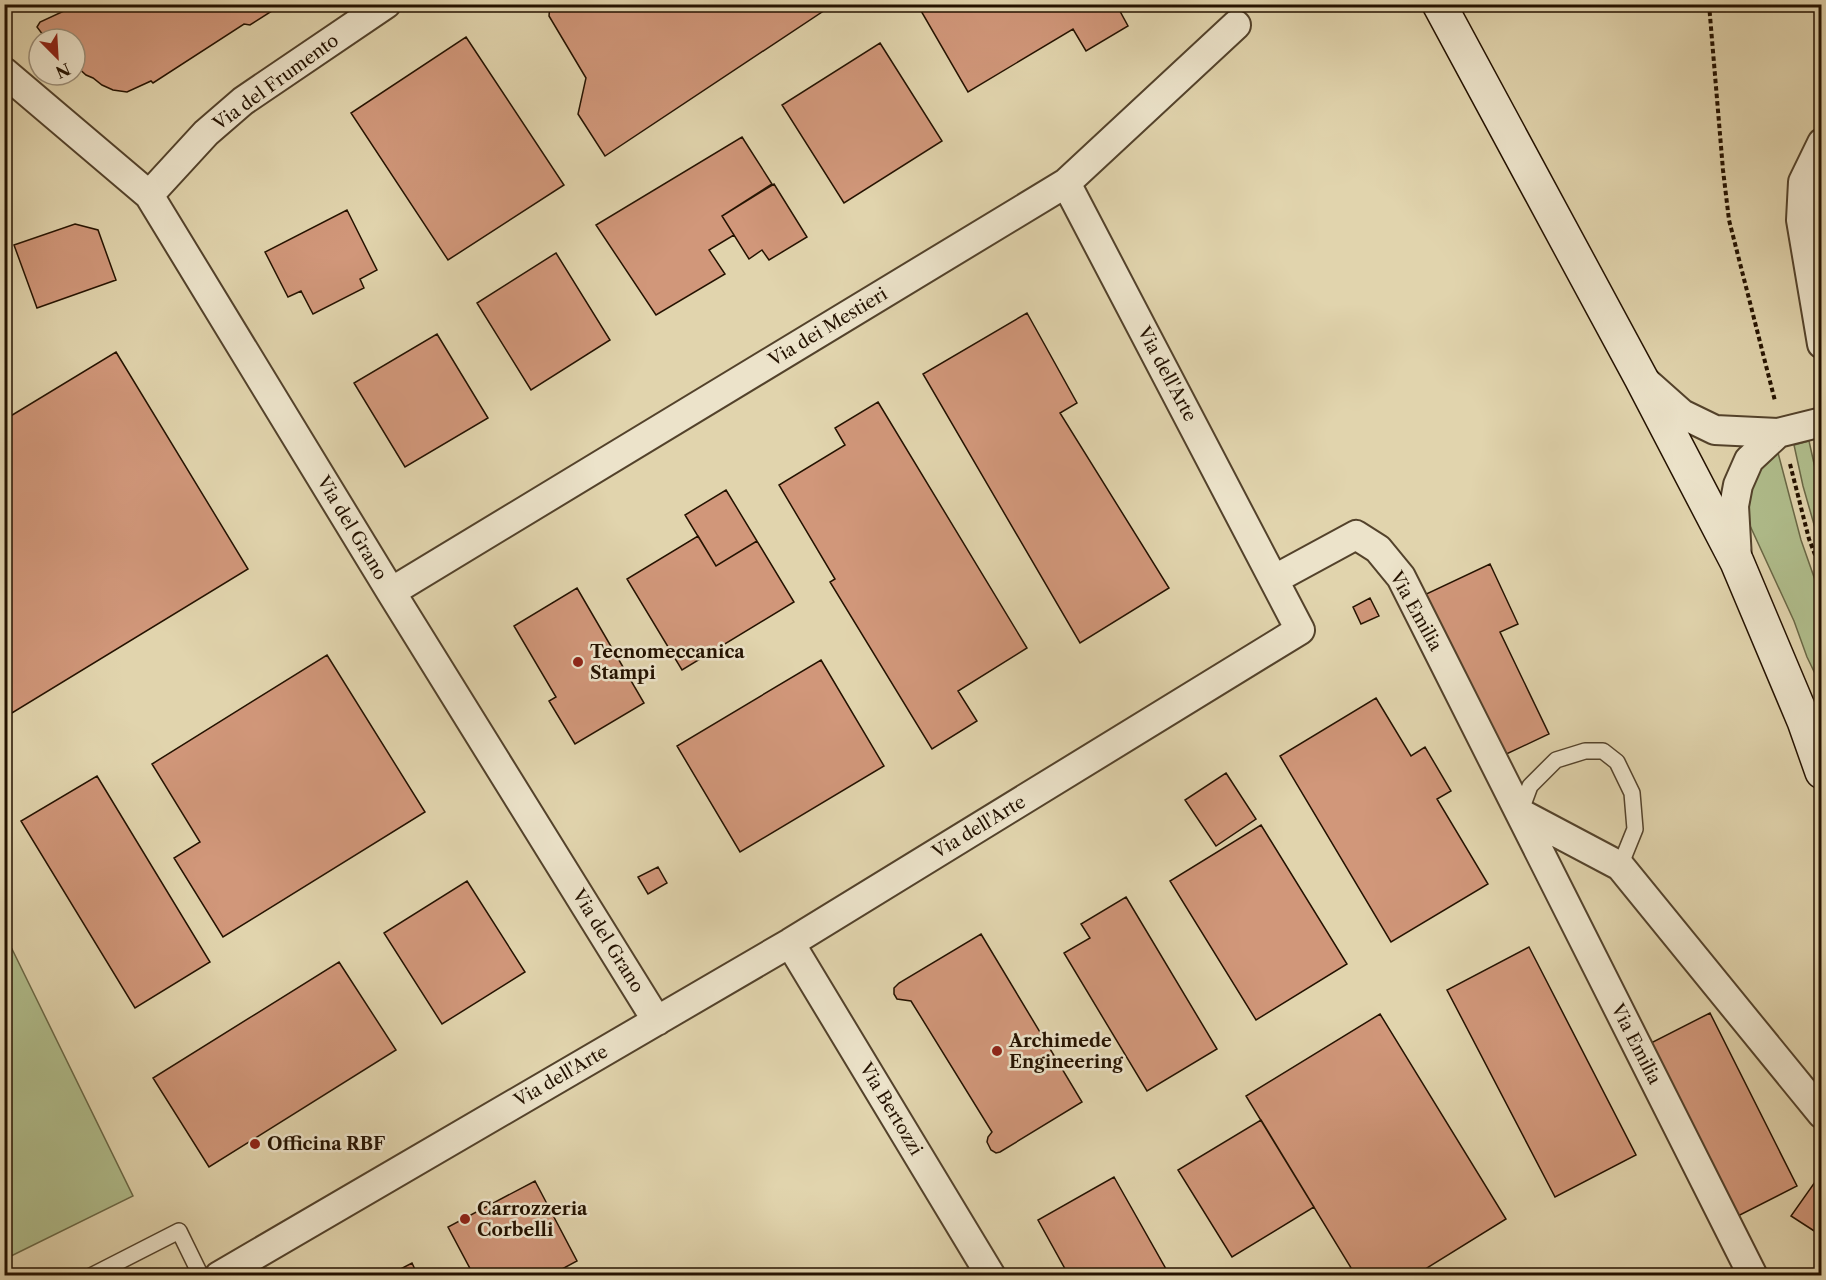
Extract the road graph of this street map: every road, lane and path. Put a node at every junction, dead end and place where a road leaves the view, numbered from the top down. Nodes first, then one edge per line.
1 (386, 4) edge
2 (1439, 4) edge
3 (1708, 4) edge
4 (1236, 25) dead end
5 (4, 72) edge
6 (1821, 143) edge
7 (1066, 183) junction
8 (149, 195) junction
9 (1821, 344) edge
10 (1641, 378) junction
11 (1775, 401) dead end
12 (1821, 422) edge
13 (1778, 433) junction
14 (1790, 463) dead end
15 (1737, 562) junction
16 (1821, 573) edge
17 (1275, 579) junction
18 (391, 592) junction
19 (1804, 721) junction
20 (1821, 748) edge
21 (1821, 772) edge
22 (1520, 813) junction
23 (1620, 866) junction
24 (790, 943) junction
25 (657, 1021) junction
26 (1821, 1114) edge
27 (983, 1273) edge
28 (91, 1275) edge
29 (201, 1275) edge
30 (219, 1275) edge
31 (1753, 1275) edge

1 - 8 street, Via del Frumento
2 - 10 main road
3 - 11 path
4 - 7 street, Via dei Mestieri
5 - 8 street, Via del Grano
6 - 9 street
7 - 17 street, Via dell'Arte
7 - 18 street, Via dei Mestieri
8 - 18 street, Via del Grano
10 - 13 street
10 - 15 main road
12 - 13 street
13 - 15 street
14 - 16 path
15 - 19 main road
17 - 22 street, Via Emilia
17 - 24 street, Via dell'Arte
18 - 25 street, Via del Grano
19 - 20 main road
19 - 21 main road
22 - 23 street
22 - 23 lane
22 - 31 street, Via Emilia
23 - 26 street
24 - 25 street, Via dell'Arte
24 - 27 street, Via Bertozzi
25 - 30 street, Via dell'Arte
28 - 29 lane

